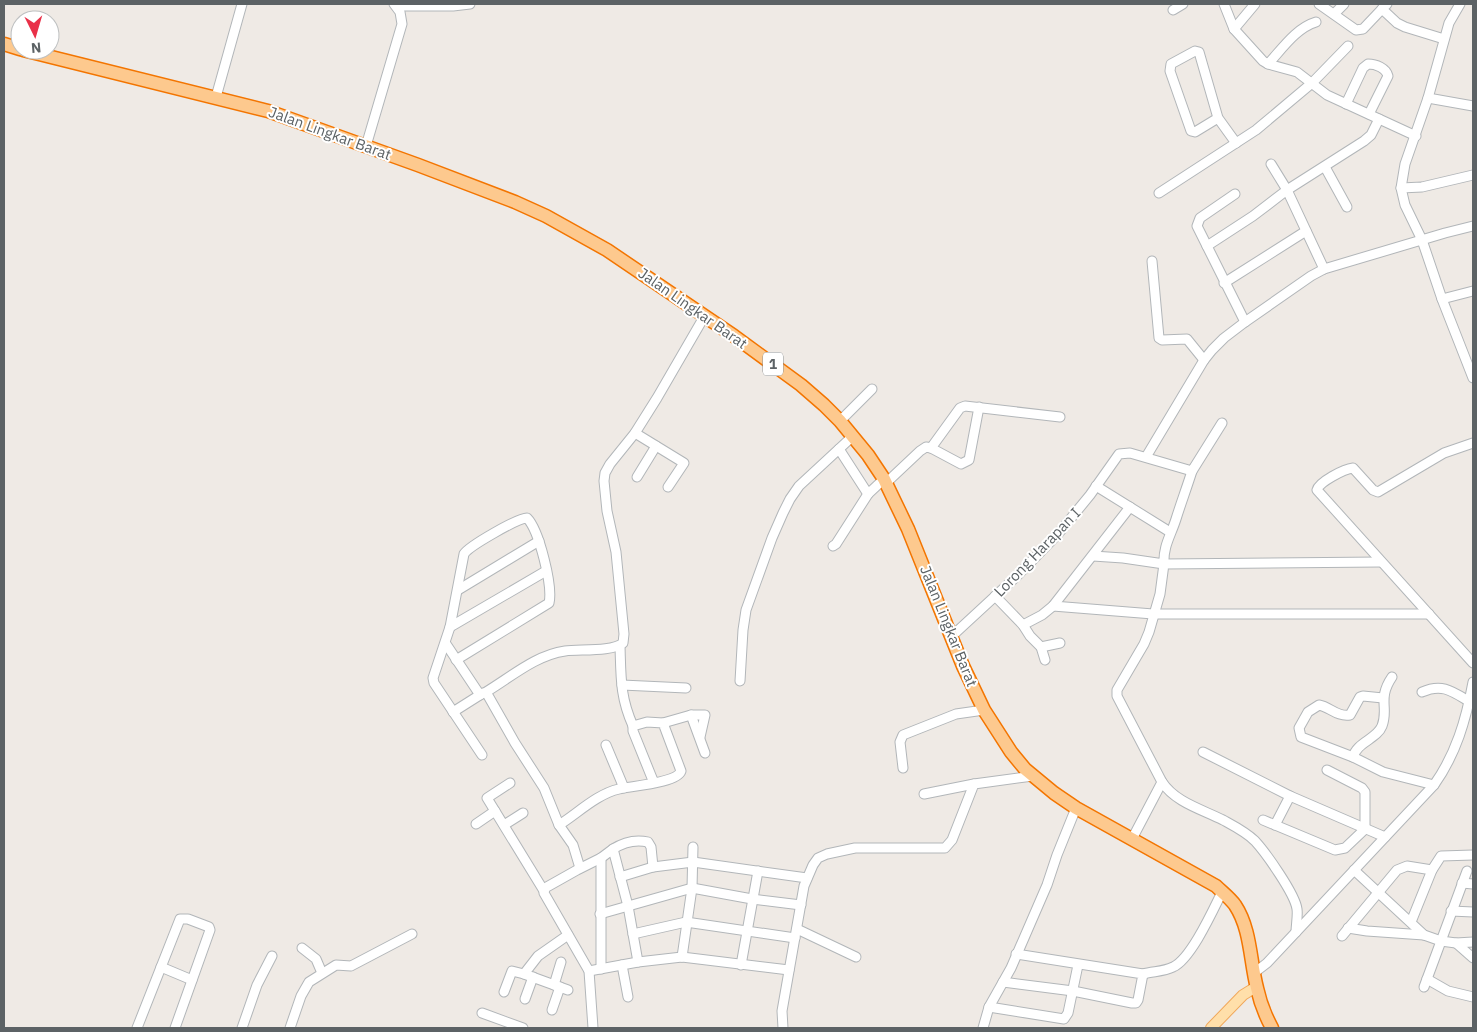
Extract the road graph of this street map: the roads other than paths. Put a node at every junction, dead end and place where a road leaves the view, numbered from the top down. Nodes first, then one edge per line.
1 (242, 4) edge
2 (470, 4) edge
3 (1183, 4) edge
4 (1224, 4) edge
5 (1255, 4) edge
6 (1319, 4) edge
7 (1344, 4) edge
8 (1460, 4) edge
9 (395, 5) edge
10 (1385, 6) edge
11 (1172, 10) dead end
12 (1334, 14) junction
13 (1316, 22) dead end
14 (1234, 29) junction
15 (1444, 39) junction
16 (1348, 46) dead end
17 (60, 60) edge
18 (1268, 64) junction
19 (1312, 83) junction
20 (216, 97) junction
21 (1428, 98) junction
22 (1346, 104) junction
23 (1473, 106) edge
24 (1369, 114) junction
25 (1218, 118) junction
26 (1379, 119) junction
27 (1416, 136) junction
28 (1236, 144) junction
29 (366, 146) junction
30 (1271, 164) dead end
31 (1325, 167) junction
32 (1473, 175) edge
33 (1400, 188) junction
34 (1287, 190) junction
35 (1159, 193) dead end
36 (1236, 194) dead end
37 (1347, 208) dead end
38 (1473, 226) edge
39 (1306, 231) junction
40 (1422, 240) junction
41 (1207, 246) junction
42 (1152, 261) dead end
43 (1324, 270) junction
44 (1224, 282) junction
45 (1473, 291) edge
46 (1442, 299) junction
47 (704, 316) junction
48 (1244, 322) junction
49 (1204, 360) junction
50 (1473, 378) edge
51 (872, 390) dead end
52 (979, 407) junction
53 (1060, 418) dead end
54 (840, 420) junction
55 (1222, 423) dead end
56 (635, 433) junction
57 (853, 436) junction
58 (1473, 443) edge
59 (656, 446) junction
60 (931, 448) junction
61 (839, 449) junction
62 (1146, 457) junction
63 (1192, 471) junction
64 (637, 477) dead end
65 (885, 481) junction
66 (1096, 486) junction
67 (668, 487) dead end
68 (868, 494) junction
69 (1130, 507) junction
70 (1170, 532) junction
71 (539, 541) junction
72 (833, 546) dead end
73 (1093, 556) junction
74 (1381, 562) junction
75 (1164, 564) junction
76 (546, 571) junction
77 (458, 590) junction
78 (995, 596) junction
79 (1053, 606) junction
80 (1153, 614) junction
81 (1429, 614) junction
82 (1023, 625) junction
83 (450, 627) junction
84 (952, 636) junction
85 (1060, 643) dead end
86 (446, 644) junction
87 (620, 646) junction
88 (1041, 647) junction
89 (456, 660) junction
90 (1045, 660) dead end
91 (1473, 663) edge
92 (1392, 677) dead end
93 (740, 681) dead end
94 (1473, 682) edge
95 (622, 685) junction
96 (686, 688) dead end
97 (1422, 692) dead end
98 (483, 693) junction
99 (1383, 698) junction
100 (1470, 702) junction
101 (984, 710) junction
102 (453, 712) junction
103 (663, 723) junction
104 (633, 726) junction
105 (606, 745) dead end
106 (705, 752) dead end
107 (1203, 752) dead end
108 (482, 755) dead end
109 (1353, 757) junction
110 (903, 768) dead end
111 (1327, 770) dead end
112 (1034, 776) junction
113 (1162, 782) junction
114 (510, 783) dead end
115 (654, 783) junction
116 (974, 784) junction
117 (1434, 785) junction
118 (624, 788) junction
119 (481, 790) dead end
120 (924, 794) dead end
121 (1290, 796) junction
122 (486, 798) junction
123 (1076, 808) junction
124 (495, 811) junction
125 (523, 812) dead end
126 (1263, 820) dead end
127 (476, 824) dead end
128 (504, 825) junction
129 (559, 825) junction
130 (1275, 825) junction
131 (1365, 829) junction
132 (1385, 837) junction
133 (1132, 839) junction
134 (693, 847) dead end
135 (613, 850) junction
136 (1473, 855) edge
137 (601, 858) junction
138 (693, 862) junction
139 (653, 867) junction
140 (580, 868) junction
141 (1354, 870) junction
142 (1432, 870) junction
143 (758, 871) junction
144 (1468, 871) dead end
145 (620, 878) junction
146 (807, 878) junction
147 (1462, 883) junction
148 (1473, 884) edge
149 (692, 888) junction
150 (544, 890) junction
151 (1222, 892) junction
152 (1378, 893) junction
153 (752, 899) junction
154 (801, 905) junction
155 (628, 906) junction
156 (1451, 911) junction
157 (1473, 912) edge
158 (600, 914) junction
159 (686, 922) junction
160 (1411, 922) junction
161 (1348, 928) junction
162 (747, 930) junction
163 (1296, 932) junction
164 (796, 933) junction
165 (412, 934) dead end
166 (633, 934) junction
167 (568, 935) junction
168 (1424, 935) junction
169 (1342, 936) dead end
170 (1441, 941) junction
171 (1473, 942) edge
172 (1456, 943) junction
173 (302, 948) dead end
174 (1016, 954) junction
175 (272, 956) dead end
176 (682, 957) junction
177 (856, 957) dead end
178 (1473, 958) edge
179 (561, 962) dead end
180 (638, 962) junction
181 (622, 965) junction
182 (741, 965) junction
183 (1078, 965) junction
184 (161, 967) junction
185 (329, 969) junction
186 (601, 969) junction
187 (789, 970) junction
188 (589, 971) junction
189 (1254, 973) junction
190 (1143, 974) junction
191 (528, 976) junction
192 (192, 980) junction
193 (1004, 982) junction
194 (1256, 987) junction
195 (561, 988) junction
196 (504, 992) dead end
197 (1073, 992) junction
198 (628, 997) dead end
199 (1473, 997) edge
200 (525, 999) dead end
201 (989, 1007) junction
202 (552, 1010) dead end
203 (482, 1013) dead end
204 (137, 1028) edge
205 (175, 1028) edge
206 (242, 1028) edge
207 (290, 1028) edge
208 (523, 1028) edge
209 (593, 1028) edge
210 (783, 1028) edge
211 (983, 1028) edge
212 (1212, 1028) edge
213 (1272, 1028) edge

1 - 20 street
2 - 9 street
3 - 11 street
4 - 14 street
5 - 14 street
6 - 12 street
7 - 12 street
8 - 15 street
9 - 29 street
10 - 12 street
10 - 15 street
13 - 18 street
14 - 18 street
15 - 21 street
16 - 19 street
17 - 20 highway, Jalan Lingkar Barat / 1
18 - 19 street
19 - 22 street
19 - 28 street
20 - 29 highway, Jalan Lingkar Barat / 1
21 - 23 street
21 - 27 street
22 - 24 street
22 - 24 street
24 - 26 street
25 - 25 street
25 - 28 street
26 - 27 street
26 - 31 street
27 - 33 street
28 - 35 street
29 - 47 highway, Jalan Lingkar Barat / 1
30 - 34 street
31 - 34 street
31 - 37 street
32 - 33 street
33 - 40 street
34 - 39 street
34 - 41 street
36 - 41 street
38 - 40 street
39 - 43 street
39 - 44 street
40 - 43 street
40 - 46 street
41 - 44 street
42 - 49 street
43 - 48 street
44 - 48 street
45 - 46 street
46 - 50 street
47 - 54 highway, Jalan Lingkar Barat / 1
47 - 56 street
48 - 49 street
49 - 62 street
51 - 54 street
52 - 53 street
52 - 60 street
52 - 60 street
54 - 57 highway, Jalan Lingkar Barat / 1
55 - 63 street
56 - 59 street
56 - 87 street
57 - 61 street
57 - 65 highway, Jalan Lingkar Barat / 1
58 - 74 street
59 - 64 street
59 - 67 street
60 - 65 street
61 - 68 street
61 - 93 street
62 - 63 street
62 - 66 street, Lorong Harapan I
63 - 70 street
65 - 68 street
65 - 84 highway, Jalan Lingkar Barat / 1
66 - 69 street
66 - 78 street, Lorong Harapan I
68 - 72 street
69 - 70 street
69 - 73 street
70 - 75 street
71 - 76 street
71 - 77 street
71 - 77 street
73 - 75 street
73 - 79 street
74 - 75 street
74 - 81 street
75 - 80 street
76 - 83 street
76 - 89 street
77 - 83 street
78 - 82 street
78 - 84 street, Lorong Harapan I
79 - 80 street
79 - 82 street
80 - 81 street
80 - 113 street
81 - 91 street
82 - 88 street
83 - 86 street
84 - 101 highway, Jalan Lingkar Barat / 1
85 - 88 street
86 - 89 street
86 - 102 street
87 - 95 street
87 - 98 street
88 - 90 street
89 - 98 street
92 - 99 street
94 - 100 street
95 - 96 street
95 - 104 street
97 - 100 street
98 - 102 street
98 - 129 street
99 - 109 street
99 - 109 street
100 - 117 street
101 - 110 street
101 - 112 highway, Jalan Lingkar Barat / 1
102 - 108 street
103 - 104 street
103 - 106 street
103 - 115 street
104 - 115 street
105 - 118 street
107 - 121 street
109 - 117 street
111 - 131 street
112 - 116 street
112 - 123 highway, Jalan Lingkar Barat / 1
113 - 133 street
113 - 163 street
114 - 122 street
115 - 118 street
116 - 120 street
116 - 146 street
117 - 132 street
118 - 129 street
119 - 122 street
121 - 130 street
121 - 131 street
122 - 124 street
123 - 133 highway, Jalan Lingkar Barat / 1
123 - 174 street
124 - 127 street
124 - 128 street
125 - 128 street
126 - 130 street
128 - 150 street
129 - 140 street
130 - 131 street
131 - 132 street
132 - 141 street
133 - 151 highway, Jalan Lingkar Barat / 1
134 - 138 street
135 - 137 street
135 - 139 street
135 - 145 street
136 - 142 street
137 - 140 street
137 - 158 street
138 - 139 street
138 - 143 street
138 - 149 street
139 - 145 street
140 - 150 street
141 - 152 street
141 - 163 street
142 - 152 street
142 - 160 street
143 - 146 street
143 - 153 street
144 - 147 street
145 - 155 street
146 - 154 street
147 - 148 street
147 - 156 street
149 - 153 street
149 - 155 street
149 - 159 street
150 - 167 street
151 - 189 highway, Jalan Lingkar Barat / 1
151 - 190 street
152 - 160 street
152 - 161 street
153 - 154 street
153 - 162 street
154 - 164 street
155 - 158 street
155 - 166 street
156 - 157 street
156 - 170 street
158 - 186 street
159 - 162 street
159 - 166 street
159 - 176 street
160 - 168 street
161 - 168 street
161 - 169 street
162 - 164 street
162 - 182 street
163 - 189 street
164 - 177 street
164 - 187 street
165 - 185 street
166 - 180 street
167 - 188 street
167 - 191 street
168 - 170 street
170 - 172 street
170 - 199 street
171 - 172 street
172 - 178 street
173 - 185 street
174 - 183 street
174 - 193 street
175 - 206 street
176 - 180 street
176 - 182 street
179 - 195 street
180 - 181 street
181 - 186 street
181 - 198 street
182 - 187 street
183 - 190 street
183 - 197 street
184 - 192 street
184 - 192 street
184 - 204 street
185 - 207 street
186 - 188 street
187 - 210 street
188 - 209 street
189 - 194 highway, Jalan Lingkar Barat / 1
190 - 197 street
191 - 195 street
191 - 196 street
191 - 200 street
192 - 205 street
193 - 197 street
193 - 201 street
194 - 212 main road
194 - 213 highway, Jalan Lingkar Barat / 1
195 - 202 street
197 - 201 street
201 - 211 street
203 - 208 street

